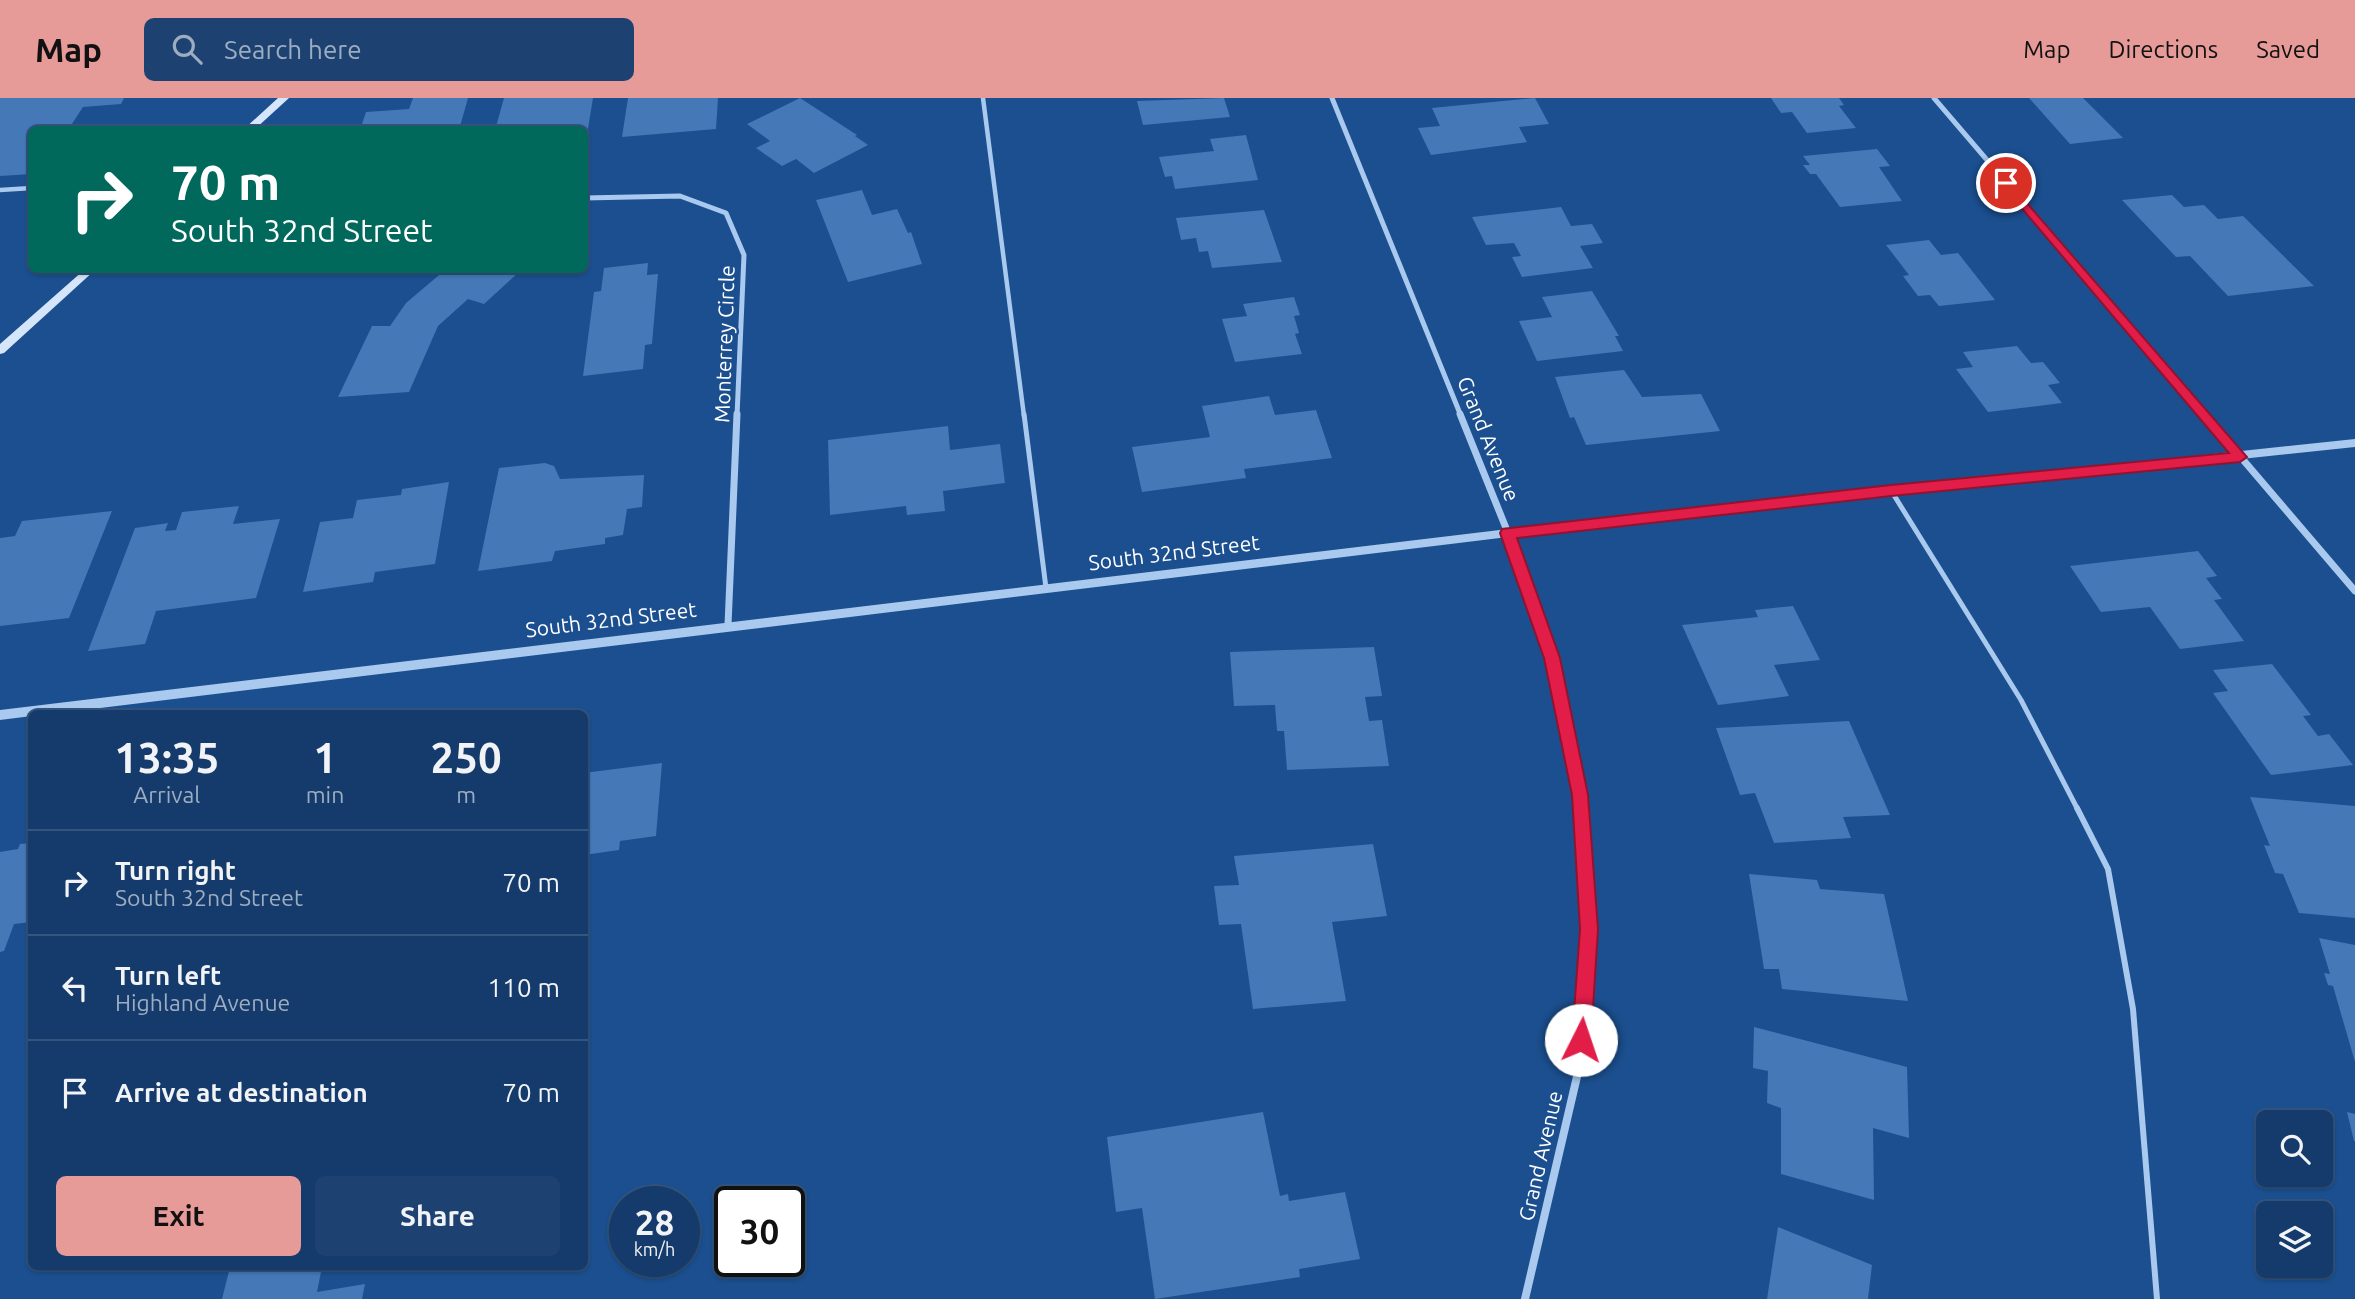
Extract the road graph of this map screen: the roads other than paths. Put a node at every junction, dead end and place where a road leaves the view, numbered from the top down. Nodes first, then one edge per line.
1 (284, 98) edge
2 (983, 98) edge
3 (1332, 98) edge
4 (1934, 98) edge
5 (252, 126) edge
6 (28, 188) edge
7 (0, 190) edge
8 (588, 198) edge
9 (87, 273) edge
10 (0, 350) edge
11 (2355, 443) edge
12 (2240, 457) junction
13 (1891, 490) junction
14 (1508, 533) junction
15 (1046, 588) junction
16 (2355, 591) edge
17 (728, 625) junction
18 (40, 710) edge
19 (28, 712) edge
20 (0, 715) edge
21 (1525, 1299) edge
22 (2157, 1299) edge

1 - 5 main road
2 - 15 lane
3 - 14 street, Grand Avenue
4 - 12 street
6 - 7 lane
8 - 17 street, Monterrey Circle
9 - 10 main road
11 - 12 street, South 32nd Street
12 - 13 street, South 32nd Street
12 - 16 street
13 - 14 street, South 32nd Street
13 - 22 lane
14 - 15 street, South 32nd Street
14 - 21 street, Grand Avenue
15 - 17 street, South 32nd Street
17 - 18 street, South 32nd Street
19 - 20 street, South 32nd Street

